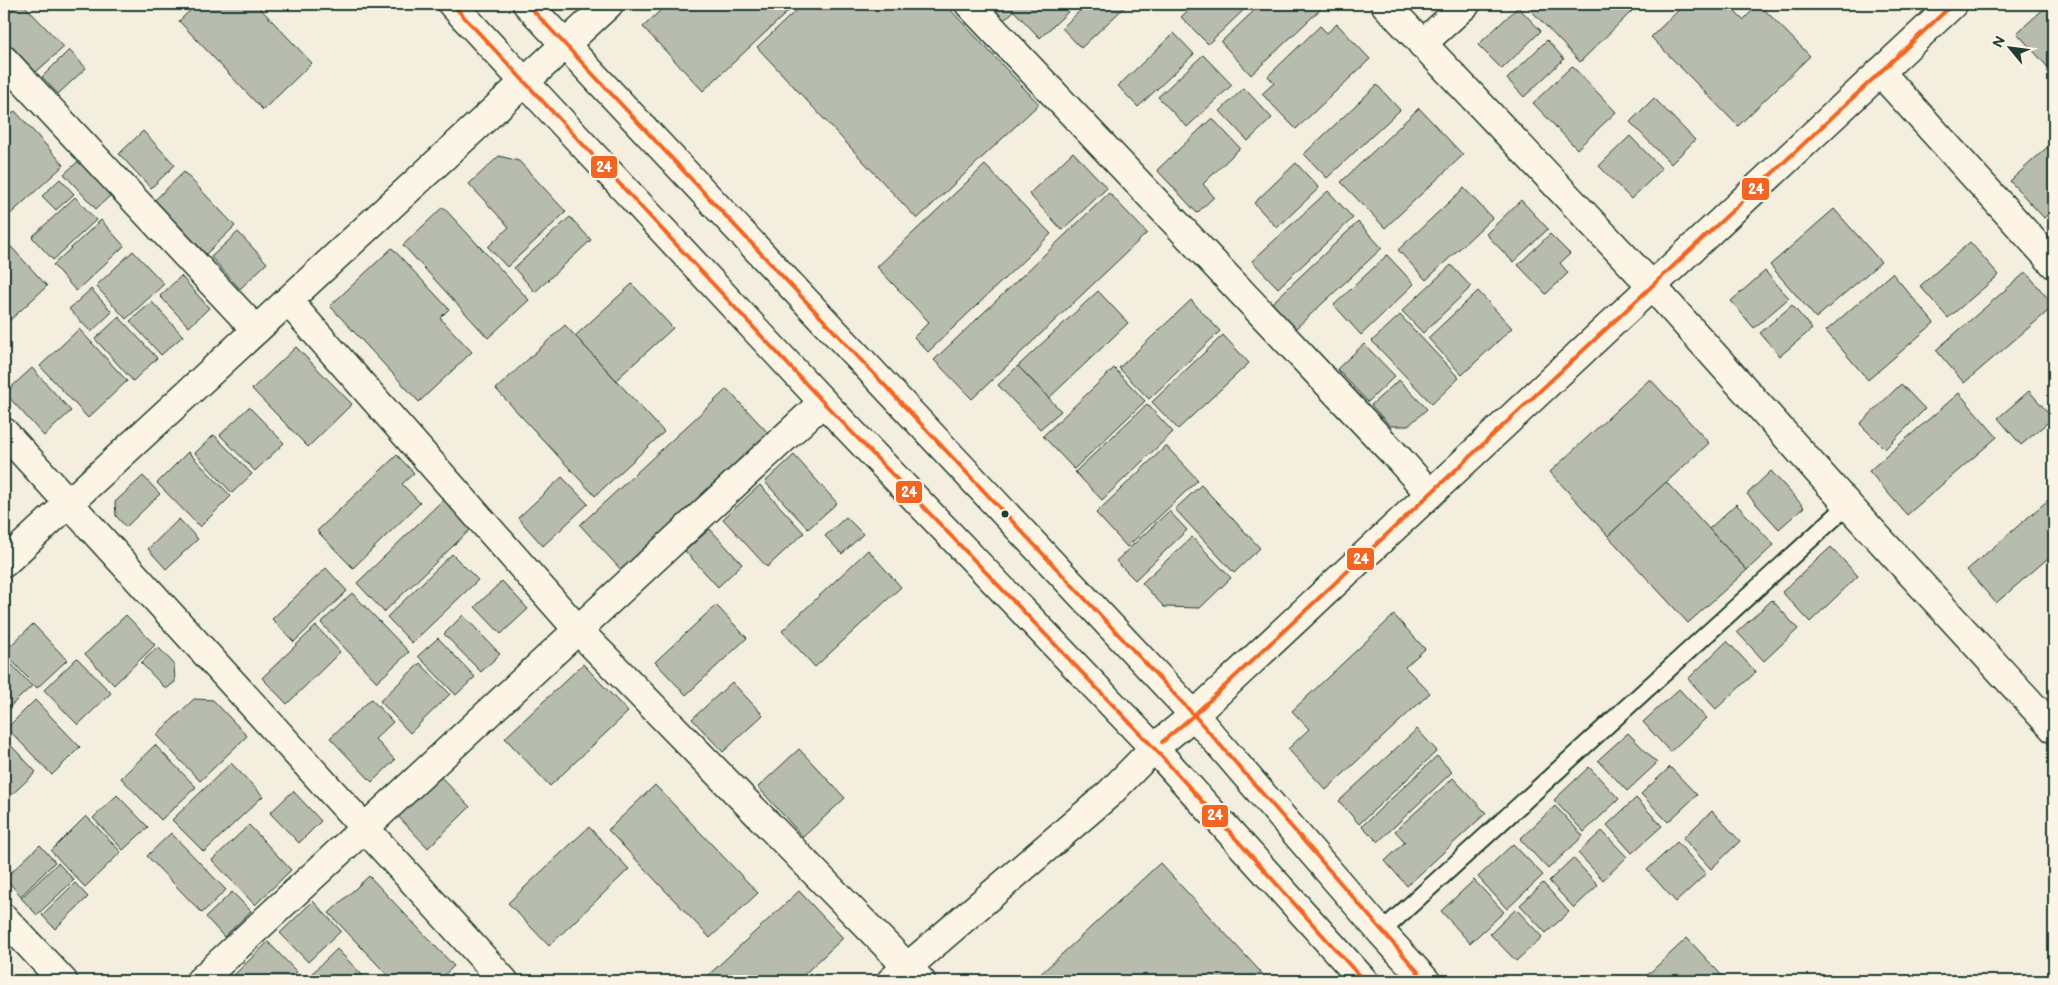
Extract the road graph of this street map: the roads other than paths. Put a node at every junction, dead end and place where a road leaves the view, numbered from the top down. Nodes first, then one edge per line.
1 (452, 4) edge
2 (527, 4) edge
3 (609, 4) edge
4 (969, 4) edge
5 (1385, 4) edge
6 (1466, 4) edge
7 (1953, 4) edge
8 (1422, 44) junction
9 (565, 45) junction
10 (4, 60) edge
11 (1880, 72) junction
12 (525, 82) junction
13 (2054, 264) edge
14 (1652, 286) junction
15 (288, 301) junction
16 (256, 330) junction
17 (823, 402) junction
18 (4, 432) edge
19 (1430, 494) junction
20 (69, 503) junction
21 (1848, 505) junction
22 (4, 563) edge
23 (578, 630) junction
24 (1194, 715) junction
25 (2054, 729) edge
26 (1154, 748) junction
27 (365, 828) junction
28 (4, 918) edge
29 (1381, 932) junction
30 (907, 976) edge
31 (63, 981) edge
32 (200, 981) edge
33 (504, 981) edge
34 (1364, 981) edge
35 (1426, 981) edge

1 - 12 street
2 - 9 street
3 - 9 street
4 - 19 street
5 - 8 street
6 - 8 street
7 - 11 street
8 - 14 street
9 - 12 street
9 - 24 street
10 - 16 street
11 - 13 street
11 - 14 street
12 - 15 street
12 - 17 street
14 - 19 street
14 - 21 street
15 - 16 street
15 - 23 street
16 - 20 street
17 - 23 street
17 - 26 street
18 - 20 street
19 - 24 street
20 - 22 street
20 - 27 street
21 - 25 street
21 - 29 lane
23 - 27 street
23 - 30 street
24 - 26 street
24 - 29 street
26 - 30 street
26 - 34 street
27 - 32 street
27 - 33 street
28 - 31 street
29 - 35 street

